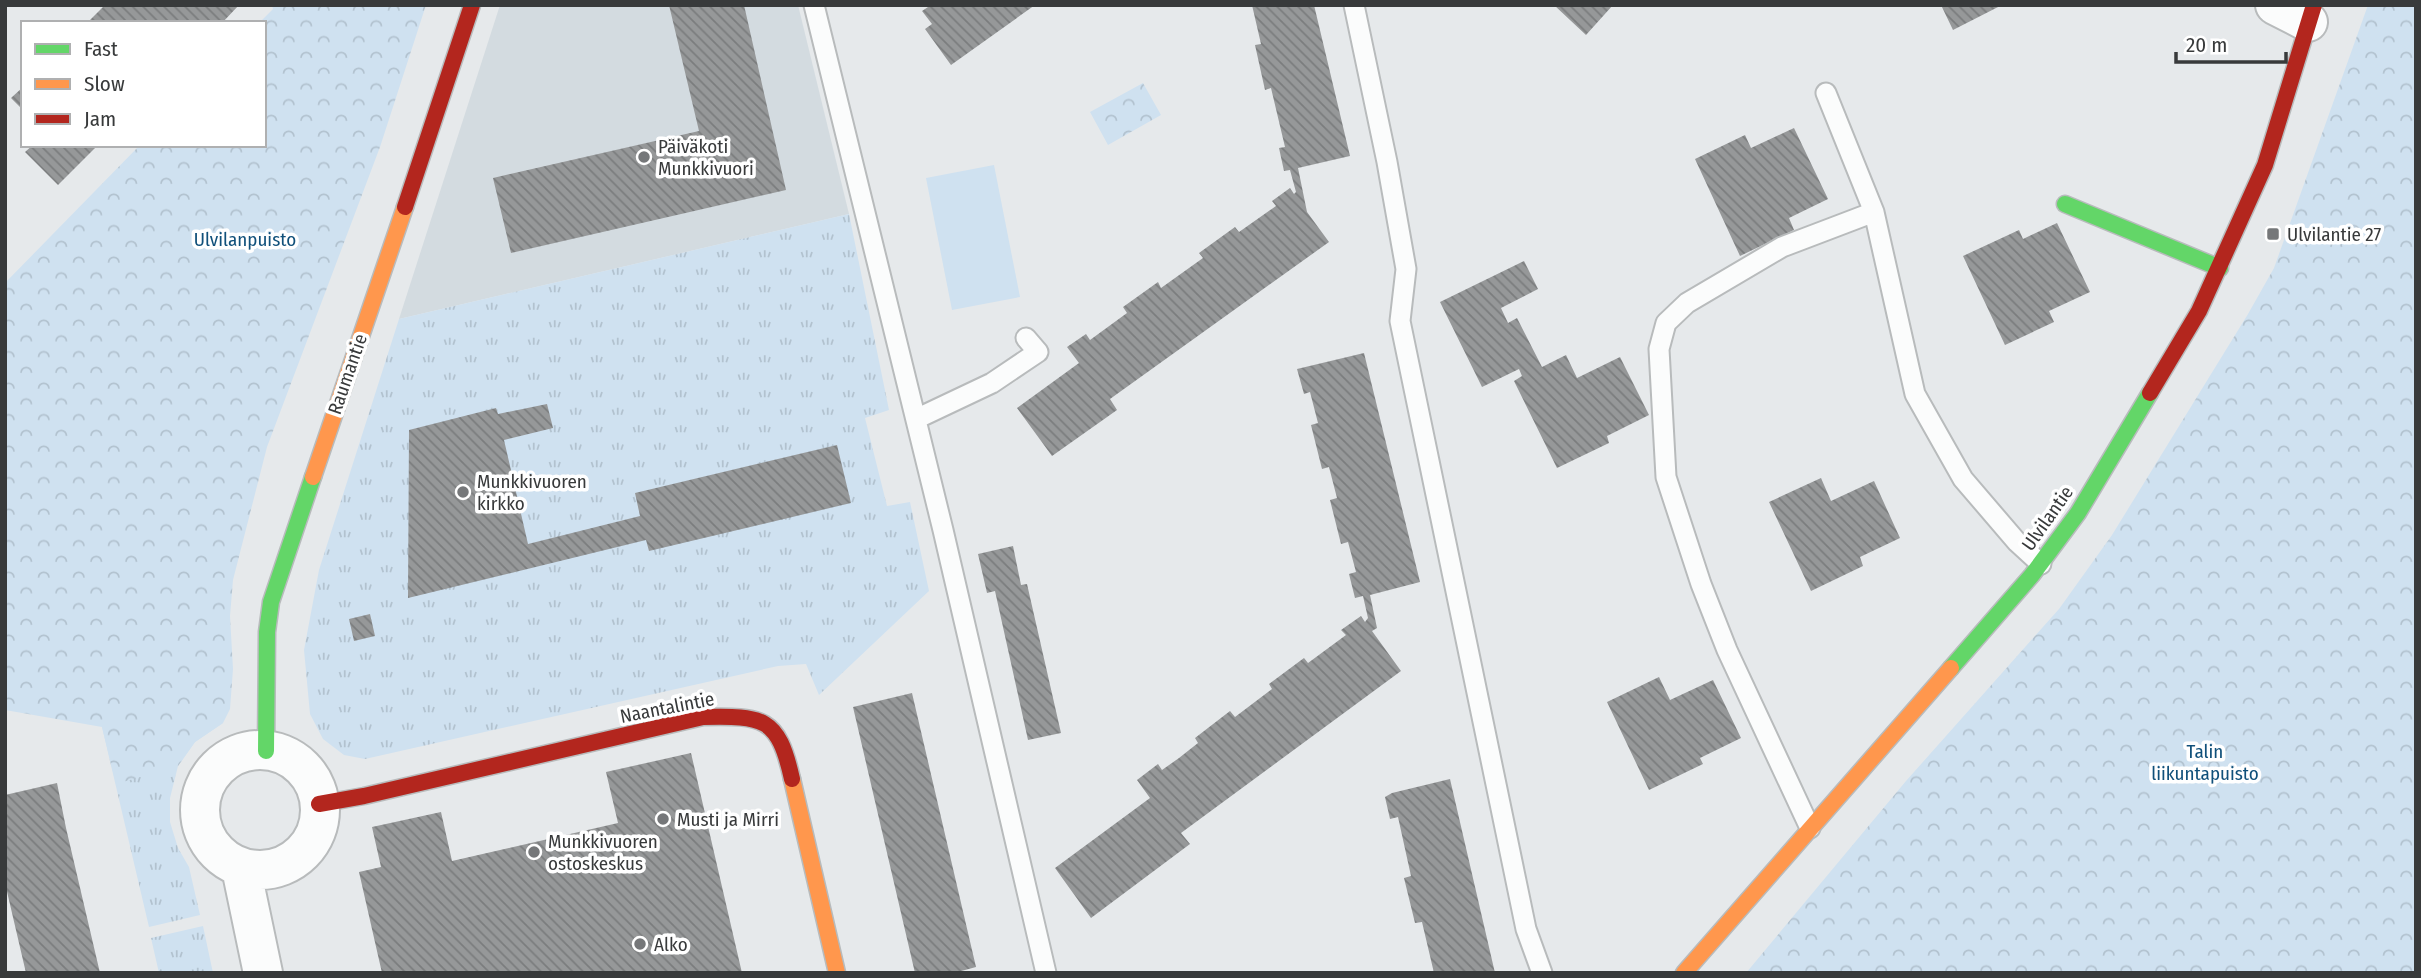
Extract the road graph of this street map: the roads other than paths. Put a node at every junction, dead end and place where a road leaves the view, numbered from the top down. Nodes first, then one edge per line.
1 (472, 5) edge
2 (814, 5) edge
3 (1354, 5) edge
4 (2275, 5) edge
5 (2311, 14) edge
6 (1826, 93) dead end
7 (2065, 204) dead end
8 (1874, 212) junction
9 (2220, 268) junction
10 (1026, 338) dead end
11 (916, 419) junction
12 (2041, 564) junction
13 (266, 751) junction
14 (319, 804) junction
15 (1810, 828) junction
16 (242, 868) junction
17 (263, 973) edge
18 (838, 973) edge
19 (1046, 973) edge
20 (1542, 973) edge
21 (1684, 973) edge

1 - 13 street, Raumantie
2 - 11 lane
3 - 20 lane
4 - 5 street
5 - 9 street, Ulvilantie
6 - 8 lane
7 - 9 street
8 - 12 lane
8 - 15 lane
9 - 12 street, Ulvilantie
10 - 11 lane
11 - 19 lane
12 - 15 street, Ulvilantie
13 - 14 street
13 - 16 street
14 - 16 street
14 - 18 street, Naantalintie
15 - 21 street, Ulvilantie
16 - 17 street

